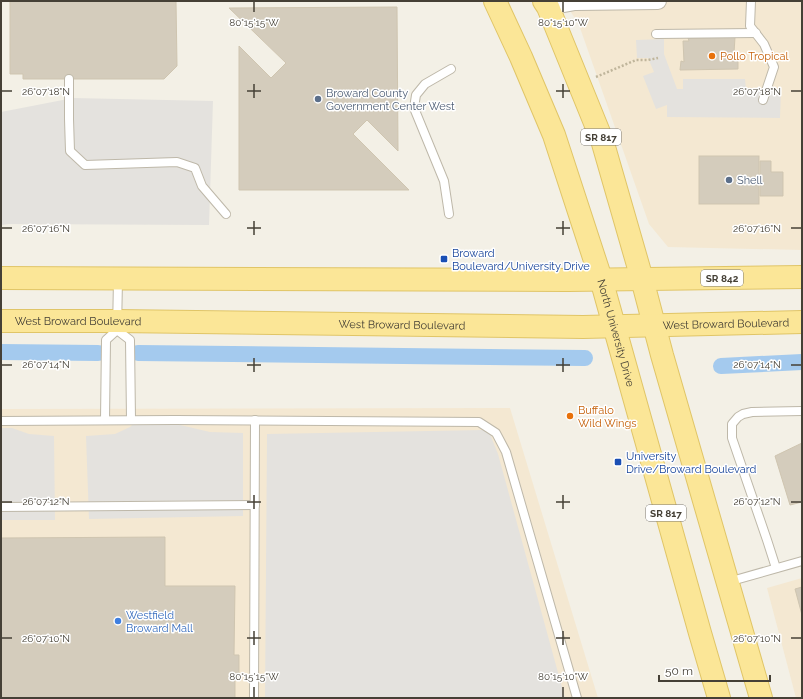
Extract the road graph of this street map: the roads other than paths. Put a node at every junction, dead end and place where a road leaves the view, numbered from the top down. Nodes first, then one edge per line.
1 (495, 1) edge
2 (658, 1) edge
3 (751, 1) edge
4 (546, 4) edge
5 (756, 33) junction
6 (656, 34) dead end
7 (451, 69) dead end
8 (69, 79) dead end
9 (763, 100) dead end
10 (226, 214) dead end
11 (449, 214) dead end
12 (802, 276) edge
13 (1, 278) edge
14 (118, 278) junction
15 (601, 279) junction
16 (642, 279) junction
17 (1, 321) edge
18 (802, 322) edge
19 (116, 325) junction
20 (653, 325) junction
21 (615, 327) junction
22 (802, 411) edge
23 (105, 420) junction
24 (131, 420) junction
25 (255, 420) junction
26 (1, 421) edge
27 (255, 505) junction
28 (1, 507) edge
29 (802, 561) edge
30 (776, 568) junction
31 (727, 582) junction
32 (254, 698) edge
33 (577, 698) edge
34 (718, 698) edge
35 (761, 698) edge

1 - 15 main road, North University Drive / SR 817
2 - 4 street
3 - 5 lane
4 - 16 main road, SR 817
5 - 6 lane
5 - 9 lane
7 - 11 lane
8 - 10 lane
12 - 16 main road, SR 842
13 - 14 main road
14 - 15 main road
14 - 19 lane
15 - 16 main road, SR 842
15 - 21 main road, North University Drive / SR 817
16 - 20 main road, SR 817
17 - 19 main road, West Broward Boulevard
18 - 20 main road, West Broward Boulevard
19 - 21 main road, West Broward Boulevard
19 - 23 lane
19 - 24 lane
20 - 21 main road, West Broward Boulevard
20 - 31 main road, SR 817
21 - 34 main road, North University Drive / SR 817
22 - 30 lane
23 - 24 lane
23 - 26 lane
24 - 25 lane
25 - 27 lane
25 - 33 lane
27 - 28 lane
27 - 32 lane
29 - 30 lane
30 - 31 lane
31 - 35 main road, SR 817

